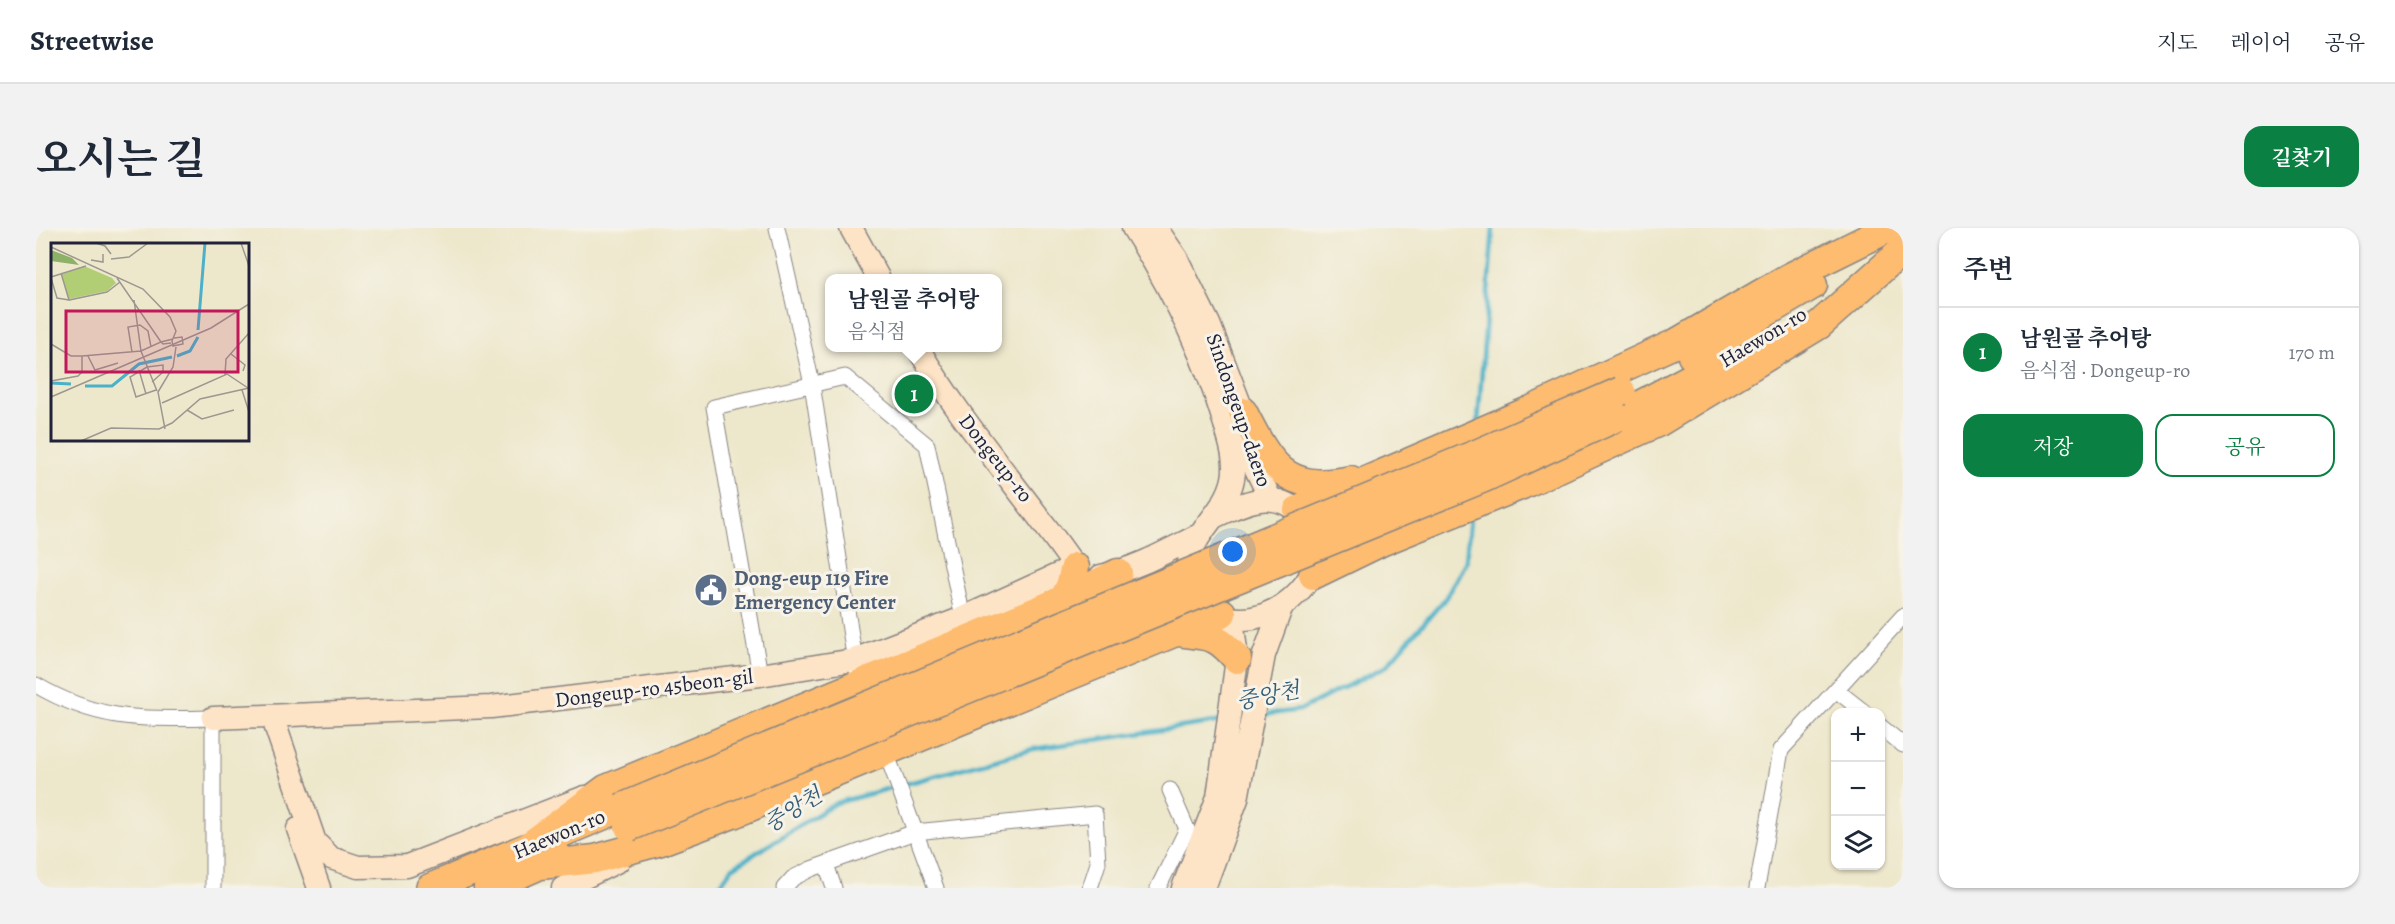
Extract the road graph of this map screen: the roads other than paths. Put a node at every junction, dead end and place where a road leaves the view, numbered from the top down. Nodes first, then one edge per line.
1 (777, 228) edge
2 (851, 228) edge
3 (1133, 228) edge
4 (1156, 228) edge
5 (1891, 228) edge
6 (1903, 248) edge
7 (876, 274) edge
8 (921, 352) edge
9 (812, 384) junction
10 (1619, 404) junction
11 (1243, 412) junction
12 (1386, 473) junction
13 (1270, 498) junction
14 (1298, 510) junction
15 (1216, 516) junction
16 (1199, 535) junction
17 (1118, 573) joint
18 (1313, 575) junction
19 (1190, 581) junction
20 (1075, 585) junction
21 (1281, 608) junction
22 (1227, 615) junction
23 (1903, 616) edge
24 (963, 618) junction
25 (1178, 632) junction
26 (1250, 657) junction
27 (857, 671) junction
28 (760, 675) junction
29 (36, 685) edge
30 (1836, 690) junction
31 (1859, 708) edge
32 (266, 716) junction
33 (213, 718) junction
34 (1885, 729) edge
35 (1903, 745) edge
36 (888, 757) junction
37 (1170, 790) dead end
38 (1228, 798) junction
39 (619, 808) junction
40 (913, 828) junction
41 (661, 841) junction
42 (533, 857) junction
43 (826, 864) junction
44 (213, 888) edge
45 (319, 888) edge
46 (430, 888) edge
47 (488, 888) edge
48 (563, 888) edge
49 (784, 888) edge
50 (834, 888) edge
51 (936, 888) edge
52 (1090, 888) edge
53 (1158, 888) edge
54 (1183, 888) edge
55 (1204, 888) edge
56 (1757, 888) edge

1 - 9 street
2 - 7 street
3 - 15 street, Sindongeup-daero
4 - 11 street, Sindongeup-daero
5 - 10 highway, Haewon-ro
5 - 12 highway
6 - 10 highway, Haewon-ro
6 - 18 highway
8 - 20 street, Dongeup-ro
9 - 24 street
9 - 27 street
9 - 28 street
10 - 39 highway, bridge
11 - 12 highway
11 - 13 street, Sindongeup-daero
12 - 14 highway
13 - 14 street
13 - 15 street
14 - 18 street
15 - 16 street
16 - 17 street
16 - 19 street
17 - 20 highway
18 - 21 street
19 - 20 street
19 - 22 street
20 - 24 street, Dongeup-ro 45beon-gil
20 - 27 highway
21 - 22 street
21 - 26 street
22 - 25 highway
22 - 26 street
23 - 30 street
24 - 27 street, Dongeup-ro 45beon-gil
25 - 26 highway
25 - 36 highway
26 - 38 street
27 - 28 street, Dongeup-ro 45beon-gil
27 - 36 street
27 - 39 highway
28 - 32 street, Dongeup-ro 45beon-gil
29 - 33 street
30 - 31 street
30 - 56 street
32 - 33 street, Dongeup-ro 45beon-gil
32 - 39 street
32 - 45 street
33 - 44 street
34 - 35 street
36 - 40 street
36 - 41 highway
37 - 53 street
38 - 54 street
38 - 55 street
39 - 42 highway, Haewon-ro
39 - 42 highway
40 - 43 street
40 - 51 street
40 - 52 street
41 - 42 highway
41 - 48 street
42 - 46 highway, Haewon-ro
42 - 47 highway, Haewon-ro
43 - 49 street
43 - 50 street

